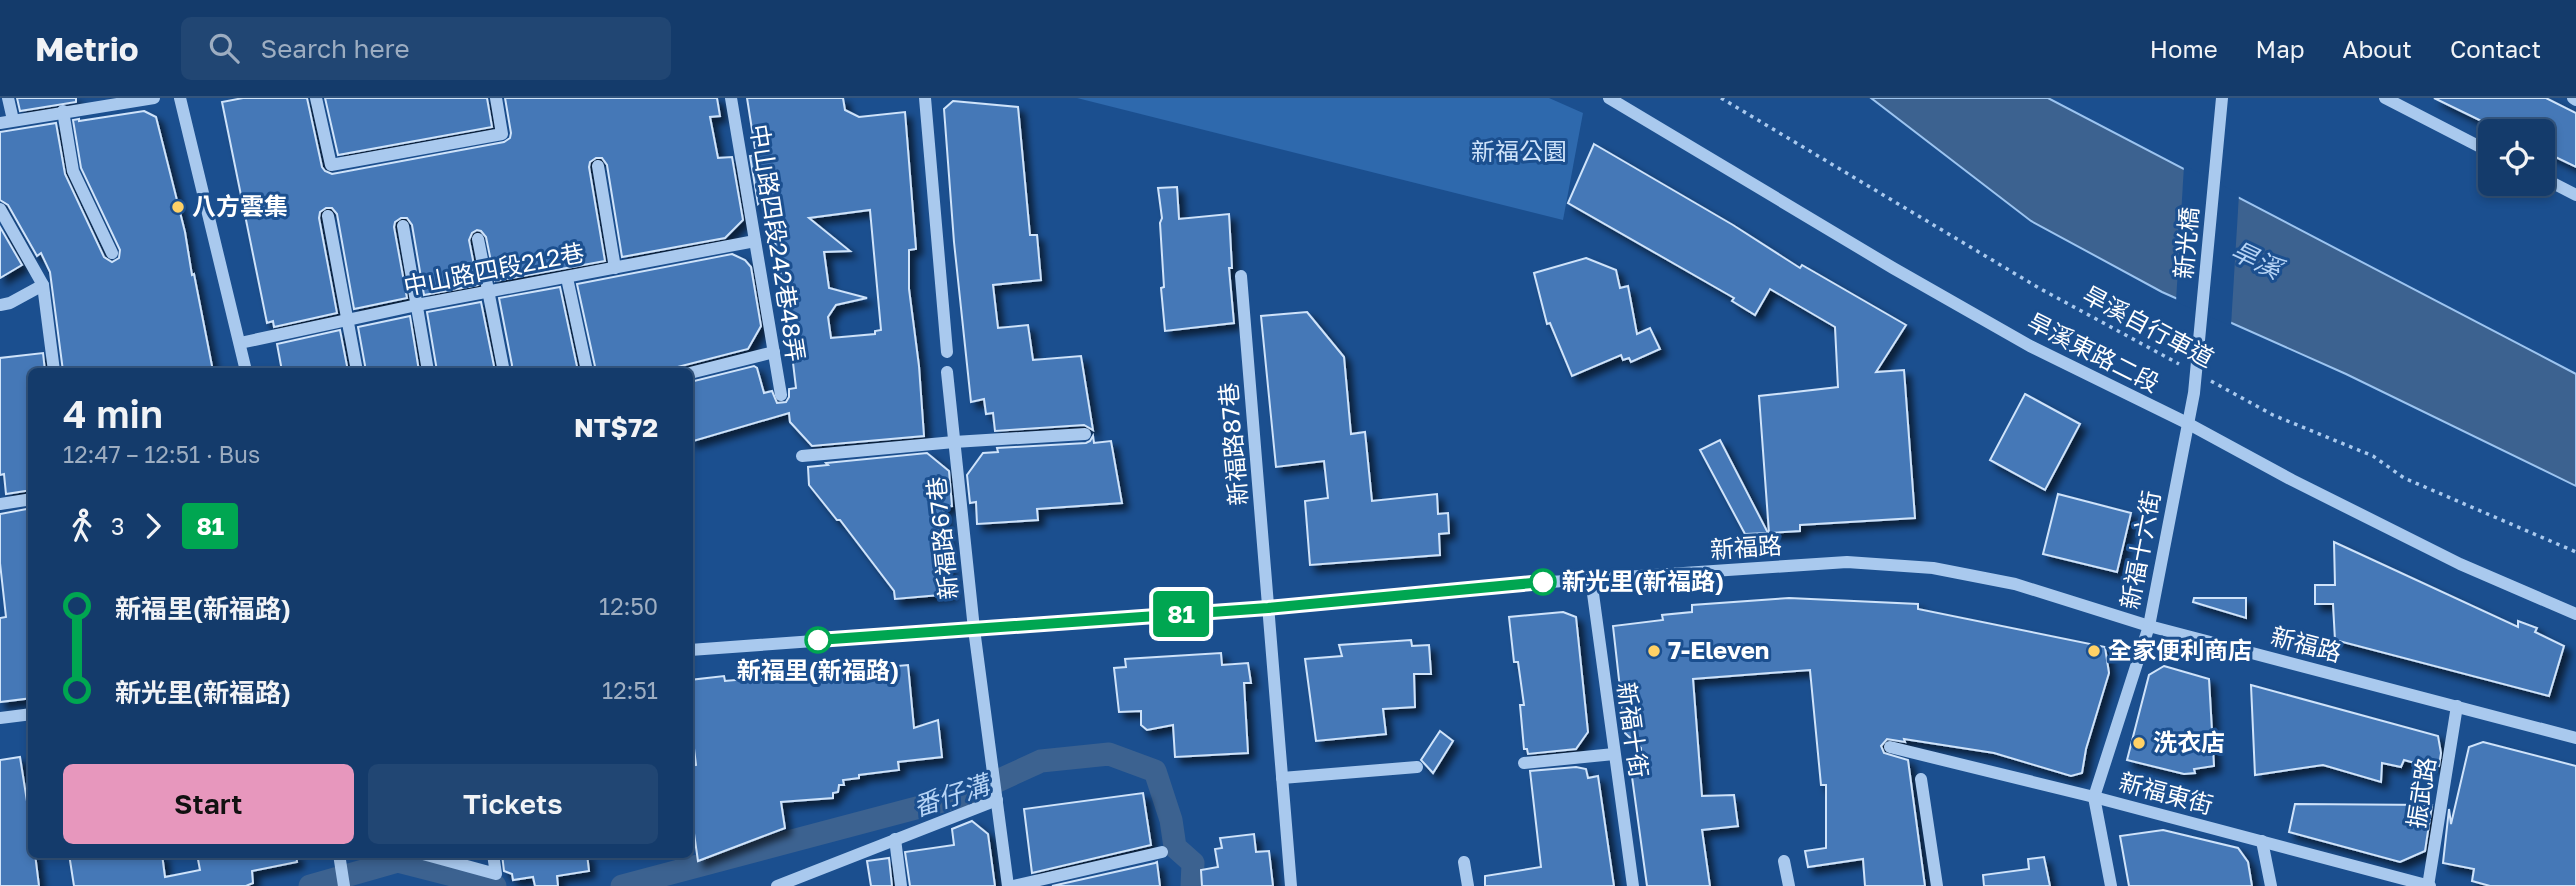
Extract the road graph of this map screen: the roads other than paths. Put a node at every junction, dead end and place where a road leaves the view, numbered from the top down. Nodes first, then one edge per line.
1 (8, 98) edge
2 (154, 98) edge
3 (180, 98) edge
4 (316, 98) edge
5 (496, 98) edge
6 (731, 98) edge
7 (925, 98) edge
8 (1609, 98) edge
9 (2222, 98) edge
10 (2385, 98) edge
11 (63, 111) junction
12 (6, 122) edge
13 (2478, 146) edge
14 (598, 166) dead end
15 (2555, 184) edge
16 (2576, 195) edge
17 (0, 209) edge
18 (328, 216) dead end
19 (403, 226) dead end
20 (478, 239) dead end
21 (755, 241) junction
22 (113, 253) dead end
23 (615, 268) junction
24 (1241, 276) dead end
25 (567, 278) junction
26 (43, 285) junction
27 (488, 292) junction
28 (0, 305) edge
29 (417, 305) junction
30 (348, 320) junction
31 (240, 343) junction
32 (774, 352) junction
33 (947, 352) dead end
34 (503, 367) dead end
35 (54, 368) edge
36 (245, 368) edge
37 (356, 368) edge
38 (428, 368) edge
39 (586, 368) edge
40 (693, 372) edge
41 (947, 372) dead end
42 (780, 395) dead end
43 (2187, 423) junction
44 (1085, 433) dead end
45 (954, 442) junction
46 (802, 456) dead end
47 (28, 500) edge
48 (0, 504) edge
49 (1591, 579) junction
50 (1268, 608) junction
51 (2576, 614) edge
52 (2148, 626) junction
53 (974, 629) junction
54 (693, 650) edge
55 (2457, 706) junction
56 (28, 714) edge
57 (0, 718) edge
58 (2576, 737) edge
59 (1890, 747) dead end
60 (1614, 754) junction
61 (1524, 762) dead end
62 (1417, 767) dead end
63 (1282, 778) junction
64 (1921, 779) dead end
65 (2094, 797) junction
66 (997, 800) junction
67 (895, 839) junction
68 (2262, 841) junction
69 (1162, 852) dead end
70 (340, 858) edge
71 (438, 858) edge
72 (494, 858) edge
73 (1784, 861) dead end
74 (1464, 862) dead end
75 (806, 881) edge
76 (345, 886) edge
77 (778, 886) edge
78 (901, 886) edge
79 (1011, 886) edge
80 (1291, 886) edge
81 (1468, 886) edge
82 (1633, 886) edge
83 (1789, 886) edge
84 (1937, 886) edge
85 (2111, 886) edge
86 (2271, 886) edge
87 (2429, 886) edge

1 - 12 street
2 - 11 street
3 - 31 street
4 - 5 street
6 - 21 street, 中山路四段242巷48弄
7 - 33 street
8 - 43 street, 旱溪東路二段
9 - 43 street, 新光橋
10 - 13 street
11 - 12 street
11 - 22 street
14 - 23 street
15 - 16 street
17 - 26 street
18 - 30 street
19 - 29 street
20 - 27 street
21 - 23 street, 中山路四段212巷
21 - 32 street, 中山路四段242巷48弄
23 - 25 street, 中山路四段212巷
24 - 50 street, 新福路87巷
25 - 27 street, 中山路四段212巷
25 - 39 street
26 - 28 street
26 - 35 street
27 - 29 street, 中山路四段212巷
27 - 34 street
29 - 30 street, 中山路四段212巷
29 - 38 street
30 - 31 street, 中山路四段212巷
30 - 37 street
31 - 36 street
32 - 40 street
32 - 42 street, 中山路四段242巷48弄
41 - 45 street, 新福路67巷
43 - 51 street, 旱溪東路二段
43 - 52 street, 新福十六街
44 - 45 street, 新福路67巷
45 - 46 street, 新福路67巷
45 - 53 street, 新福路67巷
47 - 48 street
49 - 50 street, 新福路
49 - 52 street, 新福路
49 - 60 street, 新福十街
50 - 53 street, 新福路
50 - 63 street, 新福路87巷
52 - 55 street, 新福路
52 - 65 street, 新福十六街
53 - 54 street, 新福路
53 - 66 street, 新福路67巷
55 - 58 street, 新福路
55 - 87 street, 振武路
56 - 57 street
59 - 65 street, 新福東街
60 - 61 street
60 - 82 street, 新福十街
62 - 63 street
63 - 80 street, 新福路87巷
64 - 84 street
65 - 68 street, 新福東街
65 - 85 street, 新福十六街
66 - 67 street
66 - 79 street, 新福路67巷
67 - 75 street
67 - 78 street
68 - 86 street
68 - 87 street, 新福東街
69 - 79 street
70 - 76 street
71 - 72 street
73 - 83 street
74 - 81 street
75 - 77 street

